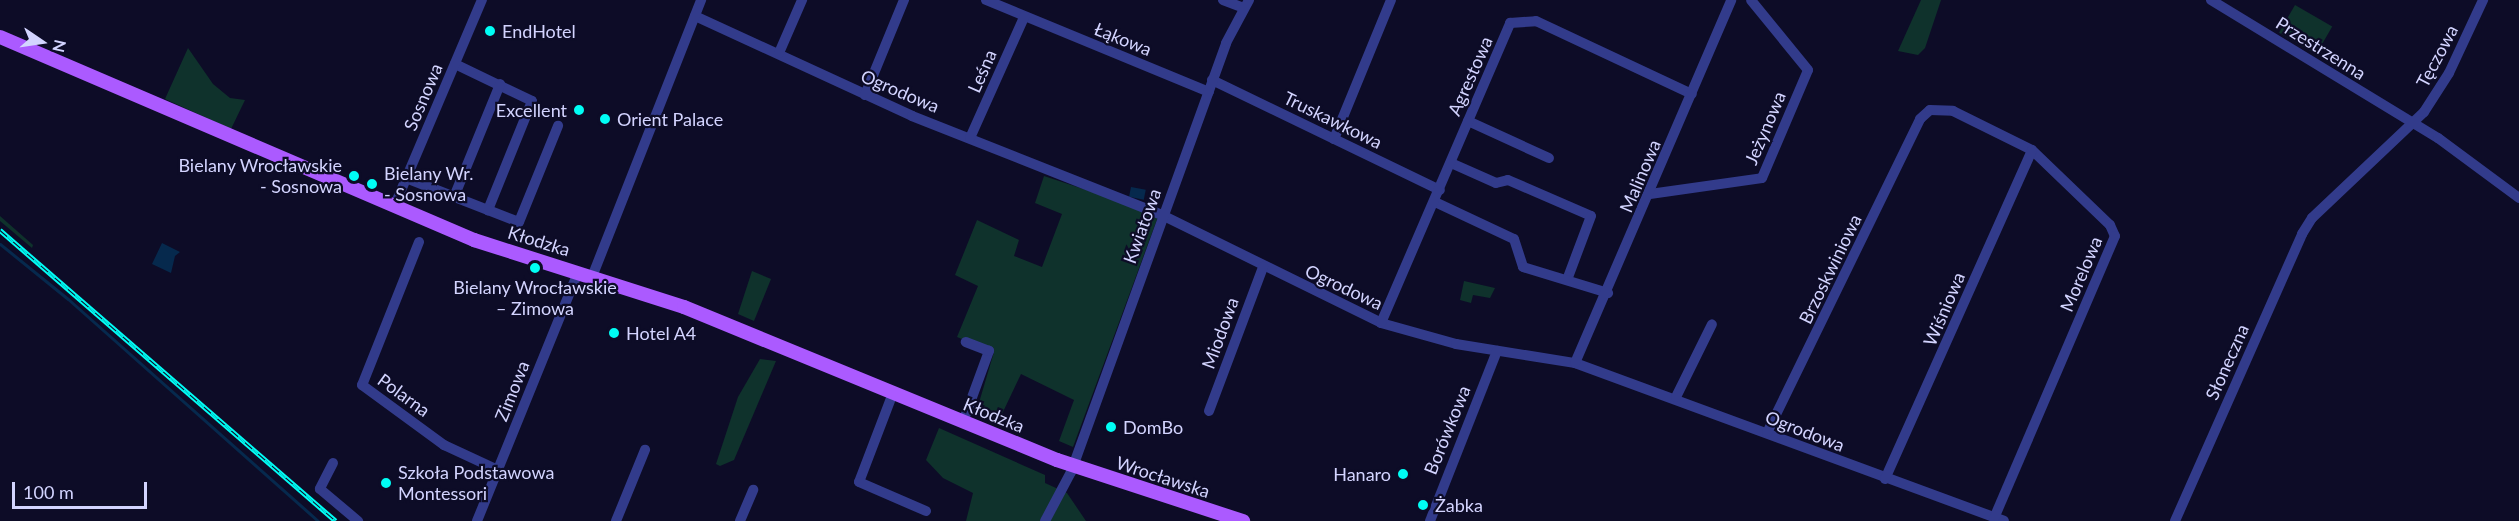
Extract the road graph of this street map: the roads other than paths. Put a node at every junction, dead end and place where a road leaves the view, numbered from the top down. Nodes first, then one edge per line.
1 (483, 0) edge
2 (701, 0) edge
3 (802, 0) edge
4 (904, 0) edge
5 (986, 0) edge
6 (1223, 0) edge
7 (1391, 0) edge
8 (1731, 0) edge
9 (1751, 0) edge
10 (2211, 0) edge
11 (2483, 0) edge
12 (1246, 4) edge
13 (695, 16) junction
14 (1024, 17) junction
15 (0, 37) edge
16 (778, 54) junction
17 (455, 64) junction
18 (1212, 80) junction
19 (500, 84) junction
20 (1209, 92) junction
21 (1692, 94) junction
22 (865, 95) junction
23 (1920, 119) joint
24 (1468, 121) junction
25 (2414, 125) junction
26 (558, 126) dead end
27 (970, 138) junction
28 (1334, 139) junction
29 (2032, 150) junction
30 (1549, 158) dead end
31 (1451, 163) junction
32 (406, 178) junction
33 (1440, 190) junction
34 (1650, 194) junction
35 (454, 197) junction
36 (2519, 198) edge
37 (1435, 202) junction
38 (394, 207) junction
39 (488, 210) junction
40 (1164, 216) junction
41 (2312, 218) joint
42 (419, 242) dead end
43 (1263, 267) junction
44 (578, 272) junction
45 (592, 277) junction
46 (1567, 280) junction
47 (1608, 293) junction
48 (1381, 323) junction
49 (1712, 324) dead end
50 (966, 342) dead end
51 (1497, 351) junction
52 (1575, 363) junction
53 (893, 393) junction
54 (1676, 398) junction
55 (1209, 411) dead end
56 (963, 422) junction
57 (1767, 433) junction
58 (645, 450) dead end
59 (333, 463) dead end
60 (1073, 466) junction
61 (498, 470) junction
62 (1885, 479) junction
63 (753, 490) dead end
64 (926, 511) dead end
65 (1999, 520) edge
66 (358, 521) edge
67 (477, 521) edge
68 (616, 521) edge
69 (740, 521) edge
70 (1045, 521) edge
71 (1243, 521) edge
72 (1430, 521) edge
73 (2175, 521) edge

1 - 17 street, Sosnowa
2 - 13 street
3 - 16 street
4 - 22 street
5 - 14 street, Łąkowa
6 - 12 street
7 - 28 street
8 - 21 street, Malinowa
9 - 34 street, Jeżynowa
10 - 25 street, Przestrzenna
11 - 25 street, Tęczowa
12 - 18 street, Kwiatowa
13 - 16 street, Ogrodowa
13 - 45 street
14 - 20 street, Łąkowa
14 - 27 street, Leśna
15 - 38 main road, Kłodzka
16 - 22 street, Ogrodowa
17 - 19 street
17 - 32 street, Sosnowa
18 - 20 street, Kwiatowa
18 - 28 street, Truskawkowa
19 - 35 street
19 - 39 street
20 - 40 street, Kwiatowa
21 - 24 street, Agrestowa
21 - 34 street, Malinowa
22 - 27 street, Ogrodowa
23 - 29 street, Morelowa
23 - 57 street, Brzoskwiniowa
24 - 30 street
24 - 31 street, Agrestowa
25 - 36 street, Przestrzenna
25 - 41 street, Tęczowa
26 - 39 street
27 - 40 street, Ogrodowa
28 - 33 street, Truskawkowa
29 - 62 street, Wiśniowa
29 - 65 street, Morelowa
31 - 33 street, Agrestowa
31 - 46 street
32 - 35 street
32 - 38 street, Sosnowa
33 - 37 street, Agrestowa
34 - 47 street, Malinowa
35 - 39 street
37 - 46 street
37 - 48 street, Agrestowa
38 - 44 main road, Kłodzka
40 - 43 street, Ogrodowa
40 - 60 street, Kwiatowa
41 - 73 street, Słoneczna
42 - 61 street, Polarna
43 - 48 street, Ogrodowa
43 - 55 street, Miodowa
44 - 45 main road, Kłodzka
44 - 61 street, Zimowa
45 - 53 main road, Kłodzka
46 - 47 street
47 - 52 street, Malinowa
48 - 51 street, Ogrodowa
49 - 54 street
50 - 56 street
51 - 52 street, Ogrodowa
51 - 72 street, Borówkowa
52 - 54 street, Ogrodowa
53 - 56 main road, Kłodzka
53 - 64 street
54 - 57 street, Ogrodowa
56 - 60 main road, Kłodzka
57 - 62 street, Ogrodowa
58 - 68 street
59 - 66 street
60 - 70 street, Kwiatowa
60 - 71 main road, Wrocławska
61 - 67 street, Zimowa
62 - 65 street, Ogrodowa
63 - 69 street

